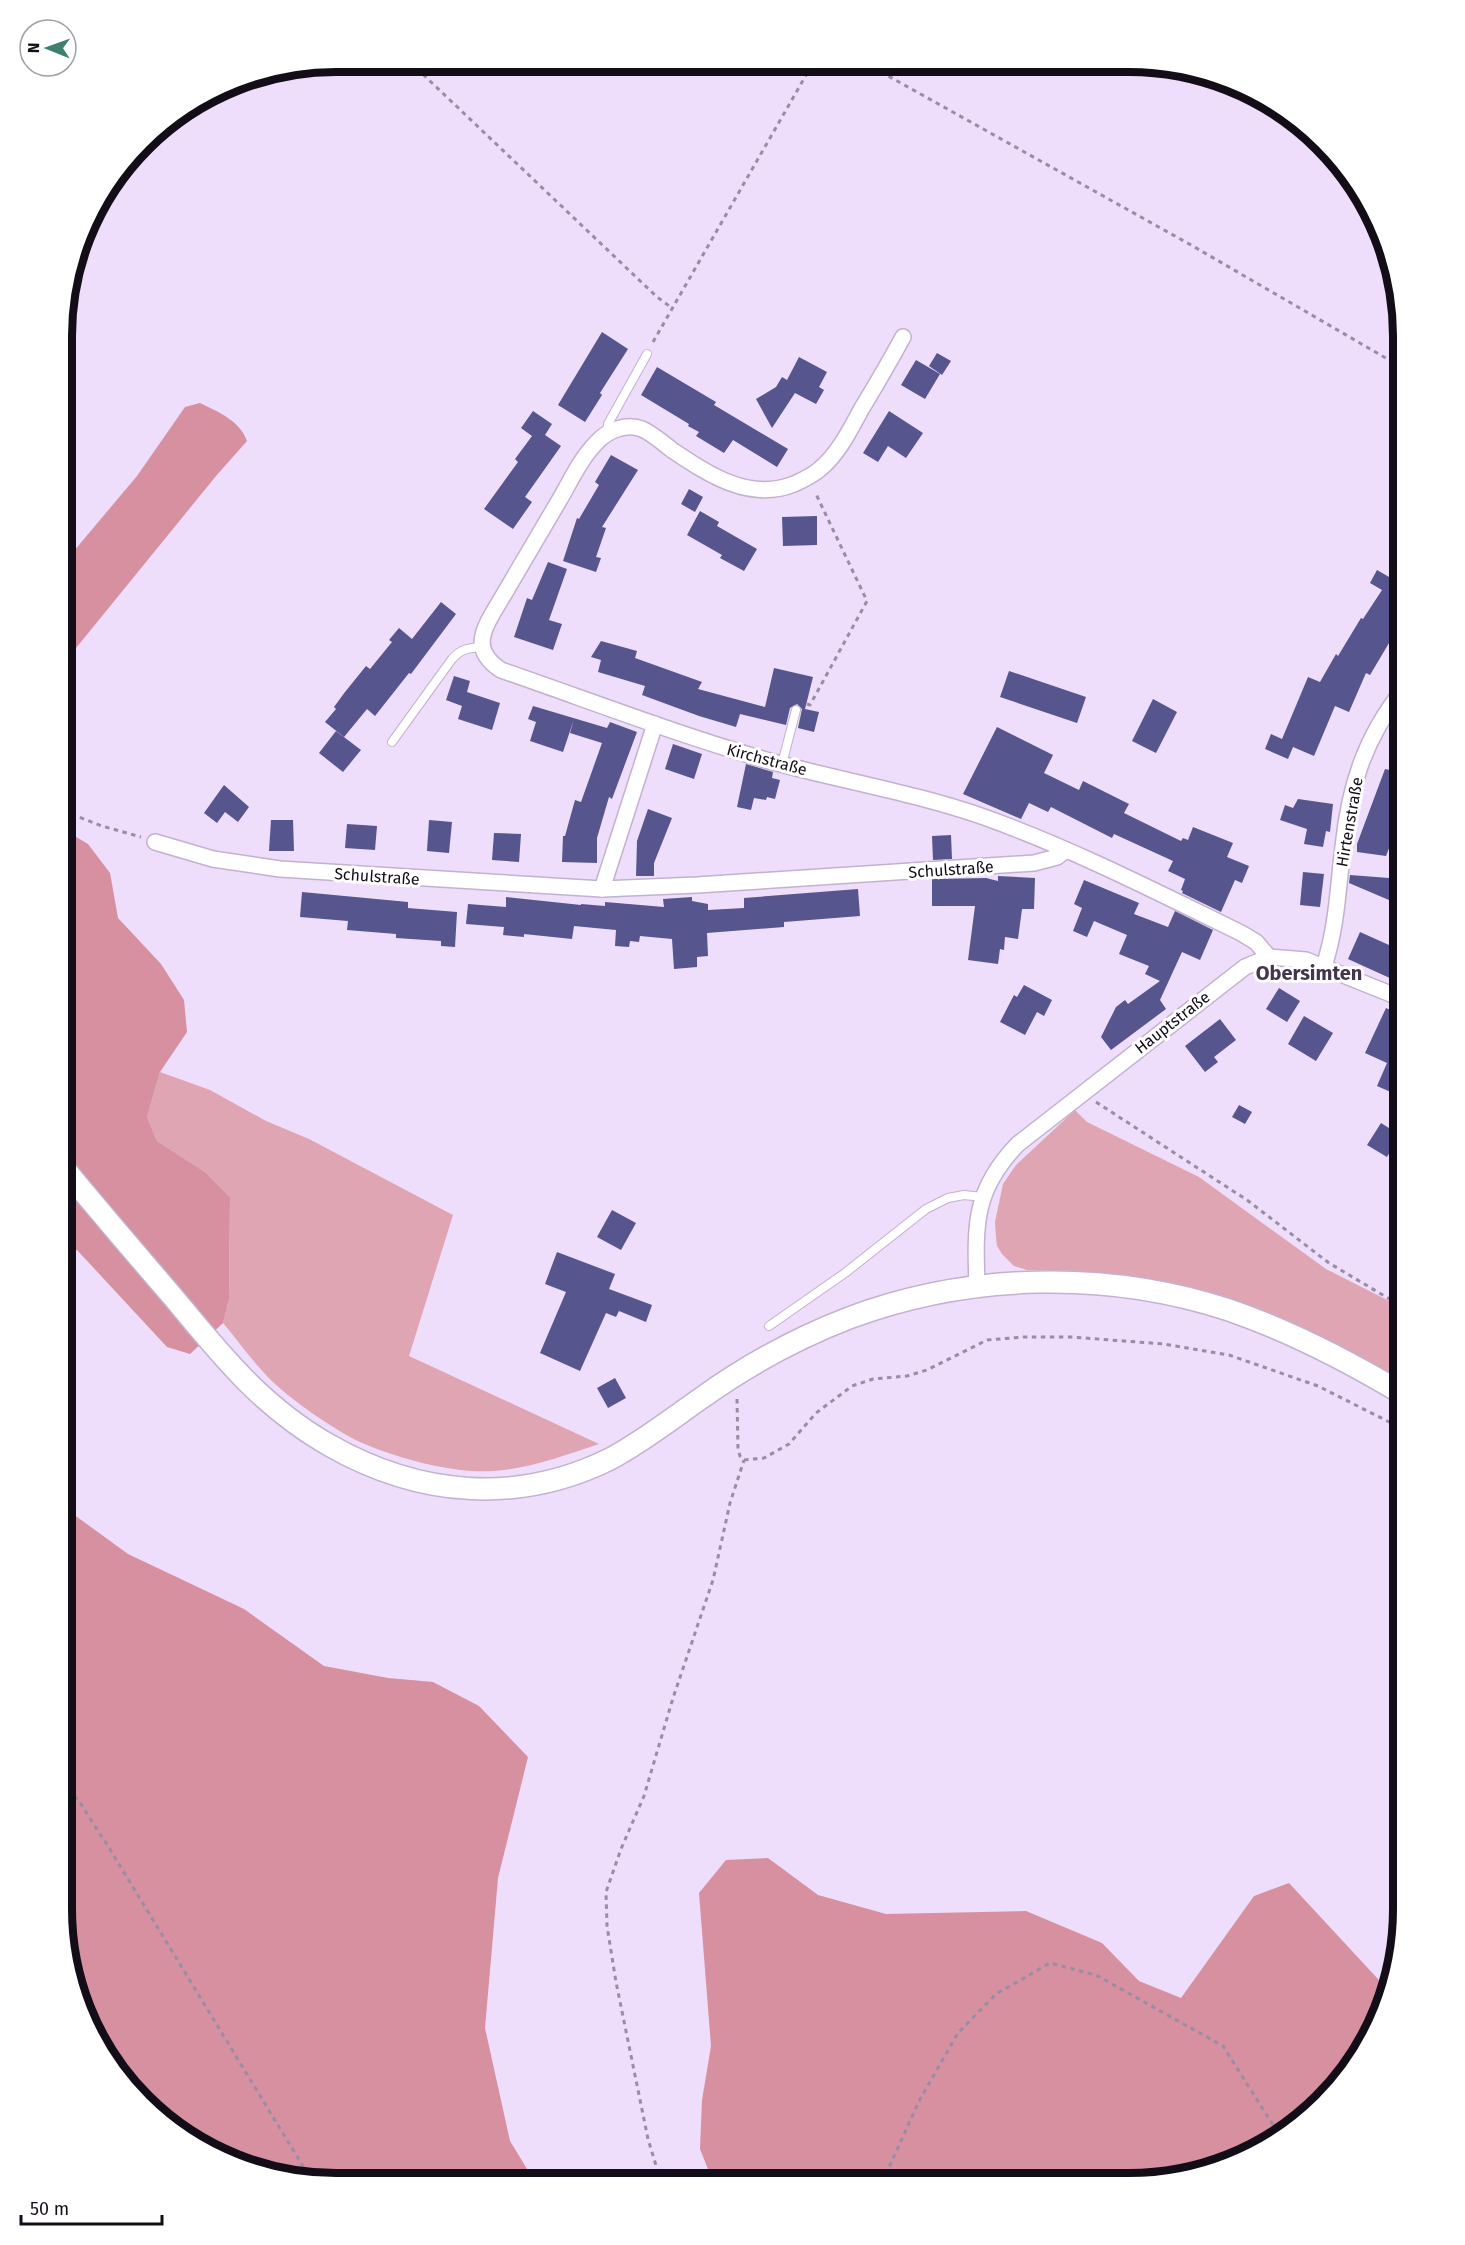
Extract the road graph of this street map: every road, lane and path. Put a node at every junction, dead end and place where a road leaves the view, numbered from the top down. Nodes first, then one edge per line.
1 (421, 72) edge
2 (808, 72) edge
3 (881, 72) edge
4 (672, 308) junction
5 (903, 337) dead end
6 (647, 354) joint
7 (1393, 362) edge
8 (607, 434) junction
9 (807, 477) junction
10 (481, 647) junction
11 (1393, 705) edge
12 (796, 710) joint
13 (655, 723) junction
14 (392, 742) dead end
15 (782, 764) junction
16 (72, 814) edge
17 (155, 842) joint
18 (1066, 849) junction
19 (602, 889) junction
20 (1269, 957) junction
21 (1324, 966) junction
22 (1393, 995) edge
23 (1082, 1093) junction
24 (72, 1178) edge
25 (983, 1197) junction
26 (977, 1286) junction
27 (1393, 1301) edge
28 (769, 1326) dead end
29 (737, 1373) junction
30 (1393, 1389) edge
31 (1393, 1425) edge
32 (744, 1460) junction
33 (72, 1794) edge
34 (1276, 2128) edge
35 (306, 2171) edge
36 (658, 2173) edge
37 (887, 2173) edge

1 - 4 path
2 - 4 path
3 - 7 path
4 - 6 path
5 - 9 street
6 - 8 lane
8 - 9 street
8 - 10 street
9 - 12 path
10 - 13 street, Kirchstraße
10 - 14 lane
11 - 21 street, Hirtenstraße
12 - 15 lane
13 - 15 street, Kirchstraße
13 - 19 street
15 - 18 street, Kirchstraße
16 - 17 path
17 - 19 street, Schulstraße
18 - 19 street, Schulstraße
18 - 20 street
20 - 21 street, Hauptstraße
20 - 23 street, Hauptstraße
21 - 22 street, Hauptstraße
23 - 25 street, Hauptstraße
23 - 27 path
24 - 29 main road
25 - 26 street, Hauptstraße
25 - 28 lane
26 - 29 main road
26 - 30 main road
29 - 32 path
31 - 32 path
32 - 36 path
33 - 35 path
34 - 37 path

